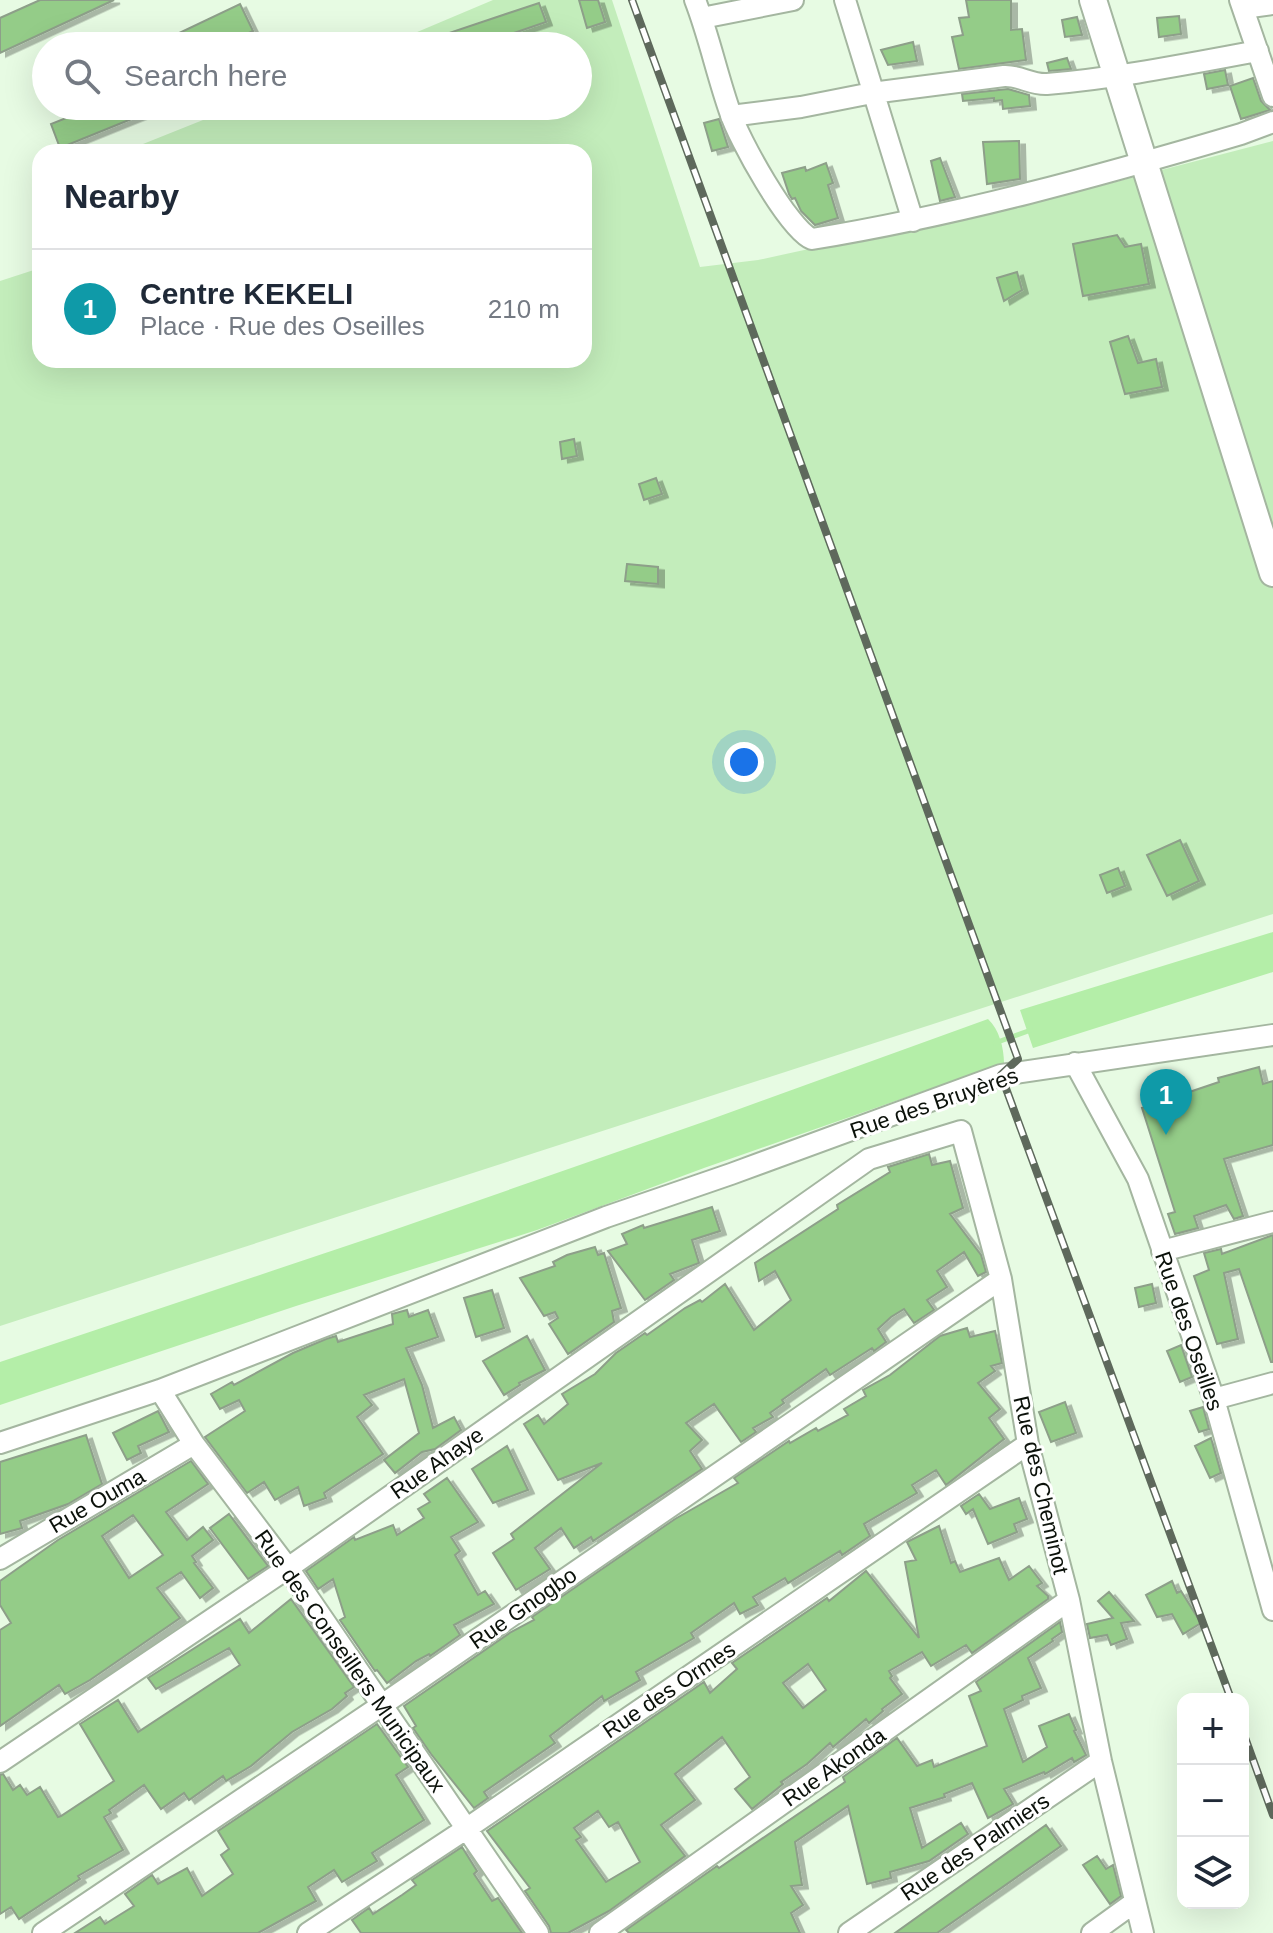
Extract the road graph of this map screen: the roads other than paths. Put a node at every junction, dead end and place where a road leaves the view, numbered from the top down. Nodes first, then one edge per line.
1 (793, 0) edge
2 (845, 0) edge
3 (1093, 0) edge
4 (1242, 4) edge
5 (1273, 4) edge
6 (699, 9) edge
7 (1258, 51) junction
8 (1116, 78) junction
9 (872, 93) junction
10 (1273, 96) edge
11 (731, 116) junction
12 (1273, 122) edge
13 (1143, 163) junction
14 (913, 221) junction
15 (1273, 573) edge
16 (1273, 1035) edge
17 (1075, 1063) junction
18 (869, 1159) joint
19 (1273, 1222) edge
20 (1162, 1251) junction
21 (1001, 1279) junction
22 (1273, 1383) edge
23 (160, 1390) junction
24 (1214, 1399) junction
25 (0, 1443) edge
26 (194, 1444) junction
27 (1028, 1444) junction
28 (1265, 1558) edge
29 (0, 1559) edge
30 (288, 1568) junction
31 (1069, 1600) junction
32 (1273, 1610) edge
33 (382, 1705) junction
34 (1101, 1761) junction
35 (0, 1762) edge
36 (466, 1829) junction
37 (1135, 1902) junction
38 (43, 1933) edge
39 (308, 1933) edge
40 (538, 1933) edge
41 (600, 1933) edge
42 (849, 1933) edge
43 (1092, 1933) edge
44 (1143, 1933) edge

1 - 6 street
2 - 9 street
3 - 8 street
4 - 5 street
4 - 7 street
6 - 11 street
7 - 8 street
7 - 10 street
8 - 9 street
8 - 13 street
9 - 11 street
9 - 14 street
11 - 14 street
12 - 13 street
13 - 14 street
13 - 15 street
16 - 17 street, Rue des Bruyères
17 - 20 street, Rue des Oseilles
17 - 23 street, Rue des Bruyères
18 - 21 street, Rue des Cheminot
18 - 30 street, Rue Ahaye
19 - 20 street
20 - 24 street, Rue des Oseilles
21 - 27 street, Rue des Cheminot
21 - 33 street, Rue Gnogbo
22 - 24 street
23 - 25 street, Rue des Bruyères
23 - 26 street, Rue des Conseillers Municipaux
24 - 28 street, Rue des Oseilles
26 - 29 street, Rue Ouma
26 - 30 street, Rue des Conseillers Municipaux
27 - 31 street, Rue des Cheminot
27 - 36 street, Rue des Ormes
28 - 32 street, Rue des Oseilles
30 - 33 street, Rue des Conseillers Municipaux
30 - 35 street, Rue Ahaye
31 - 34 street, Rue des Cheminot
31 - 41 street, Rue Akonda
33 - 36 street, Rue des Conseillers Municipaux
33 - 38 street, Rue Gnogbo
34 - 37 street, Rue des Cheminot
34 - 42 street, Rue des Palmiers
36 - 39 street, Rue des Ormes
36 - 40 street, Rue des Conseillers Municipaux
37 - 43 street
37 - 44 street, Rue des Cheminot

